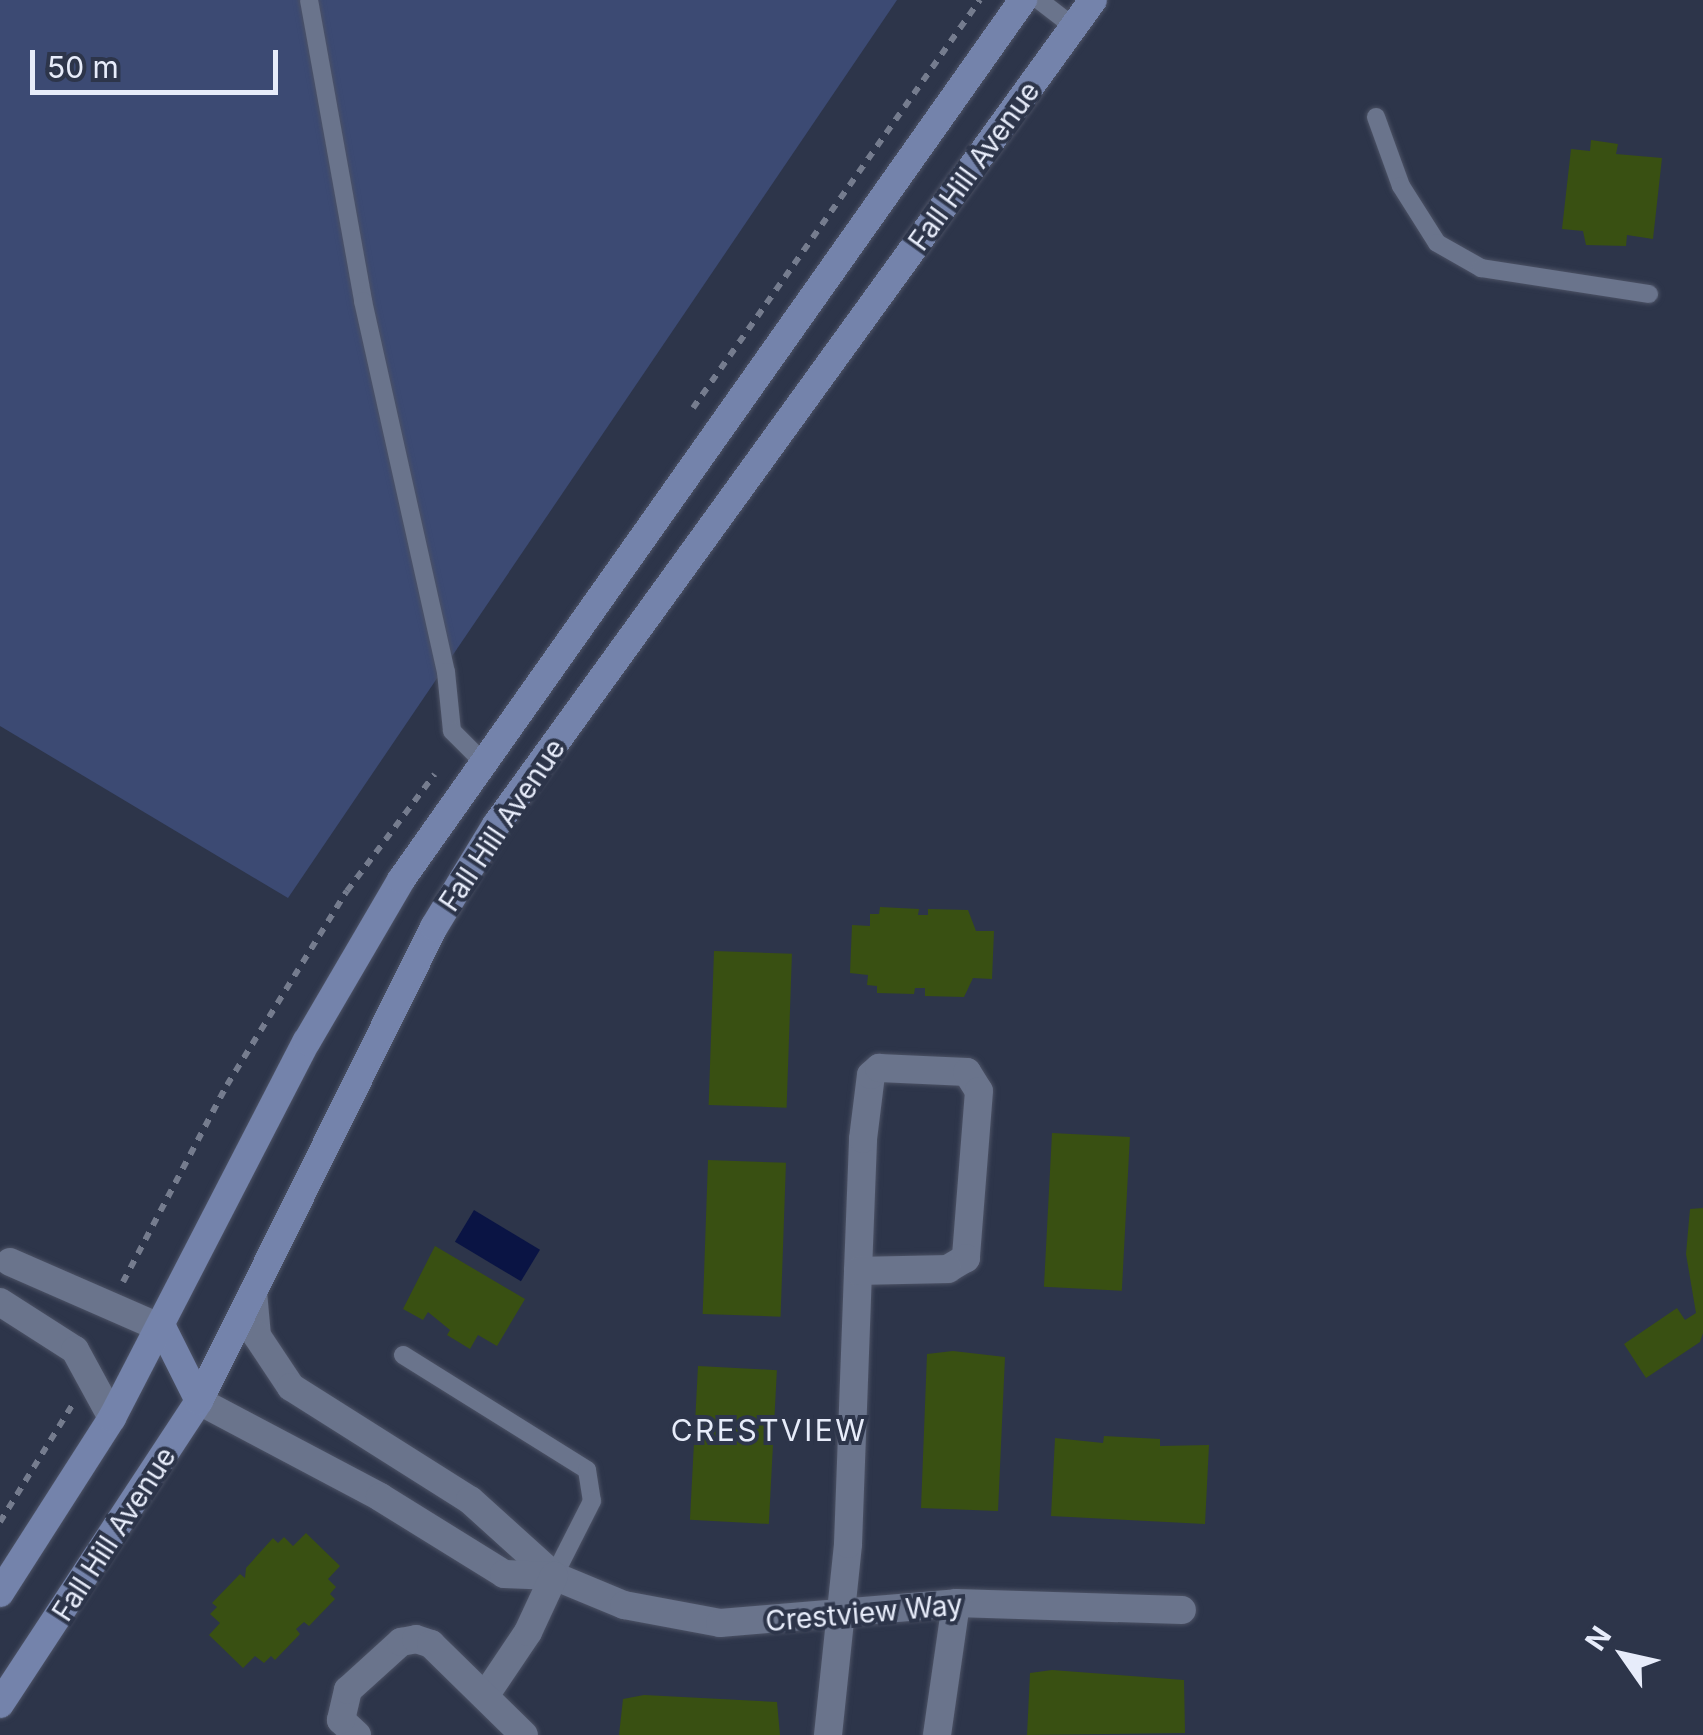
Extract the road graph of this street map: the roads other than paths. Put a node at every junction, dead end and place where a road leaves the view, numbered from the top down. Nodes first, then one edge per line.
1 (309, 0) edge
2 (1023, 0) edge
3 (1039, 0) edge
4 (1093, 0) edge
5 (1074, 26) junction
6 (1376, 117) dead end
7 (1649, 294) dead end
8 (484, 763) junction
9 (5, 1250) edge
10 (858, 1271) junction
11 (254, 1292) junction
12 (0, 1301) edge
13 (162, 1329) junction
14 (403, 1355) dead end
15 (199, 1401) junction
16 (112, 1418) junction
17 (554, 1576) junction
18 (0, 1593) edge
19 (956, 1602) junction
20 (1182, 1610) dead end
21 (840, 1614) junction
22 (485, 1696) junction
23 (0, 1704) edge
24 (356, 1735) edge
25 (524, 1735) edge
26 (828, 1735) edge
27 (937, 1735) edge

1 - 8 lane
2 - 8 main road, Fall Hill Avenue
3 - 5 lane
4 - 5 main road, Fall Hill Avenue
5 - 11 main road, Fall Hill Avenue
6 - 7 lane
8 - 13 main road, Fall Hill Avenue
9 - 12 street
9 - 13 street
10 - 10 street
10 - 21 street
11 - 15 main road, Fall Hill Avenue
11 - 17 street, Crestview Way
12 - 16 street
13 - 15 main road
13 - 16 main road, Fall Hill Avenue
14 - 17 lane
15 - 17 street, Crestview Way
15 - 23 main road, Fall Hill Avenue
16 - 18 main road, Fall Hill Avenue
17 - 21 street, Crestview Way
17 - 22 street
19 - 20 street, Crestview Way
19 - 21 street, Crestview Way
19 - 27 street
21 - 26 street
22 - 24 street
22 - 25 street

